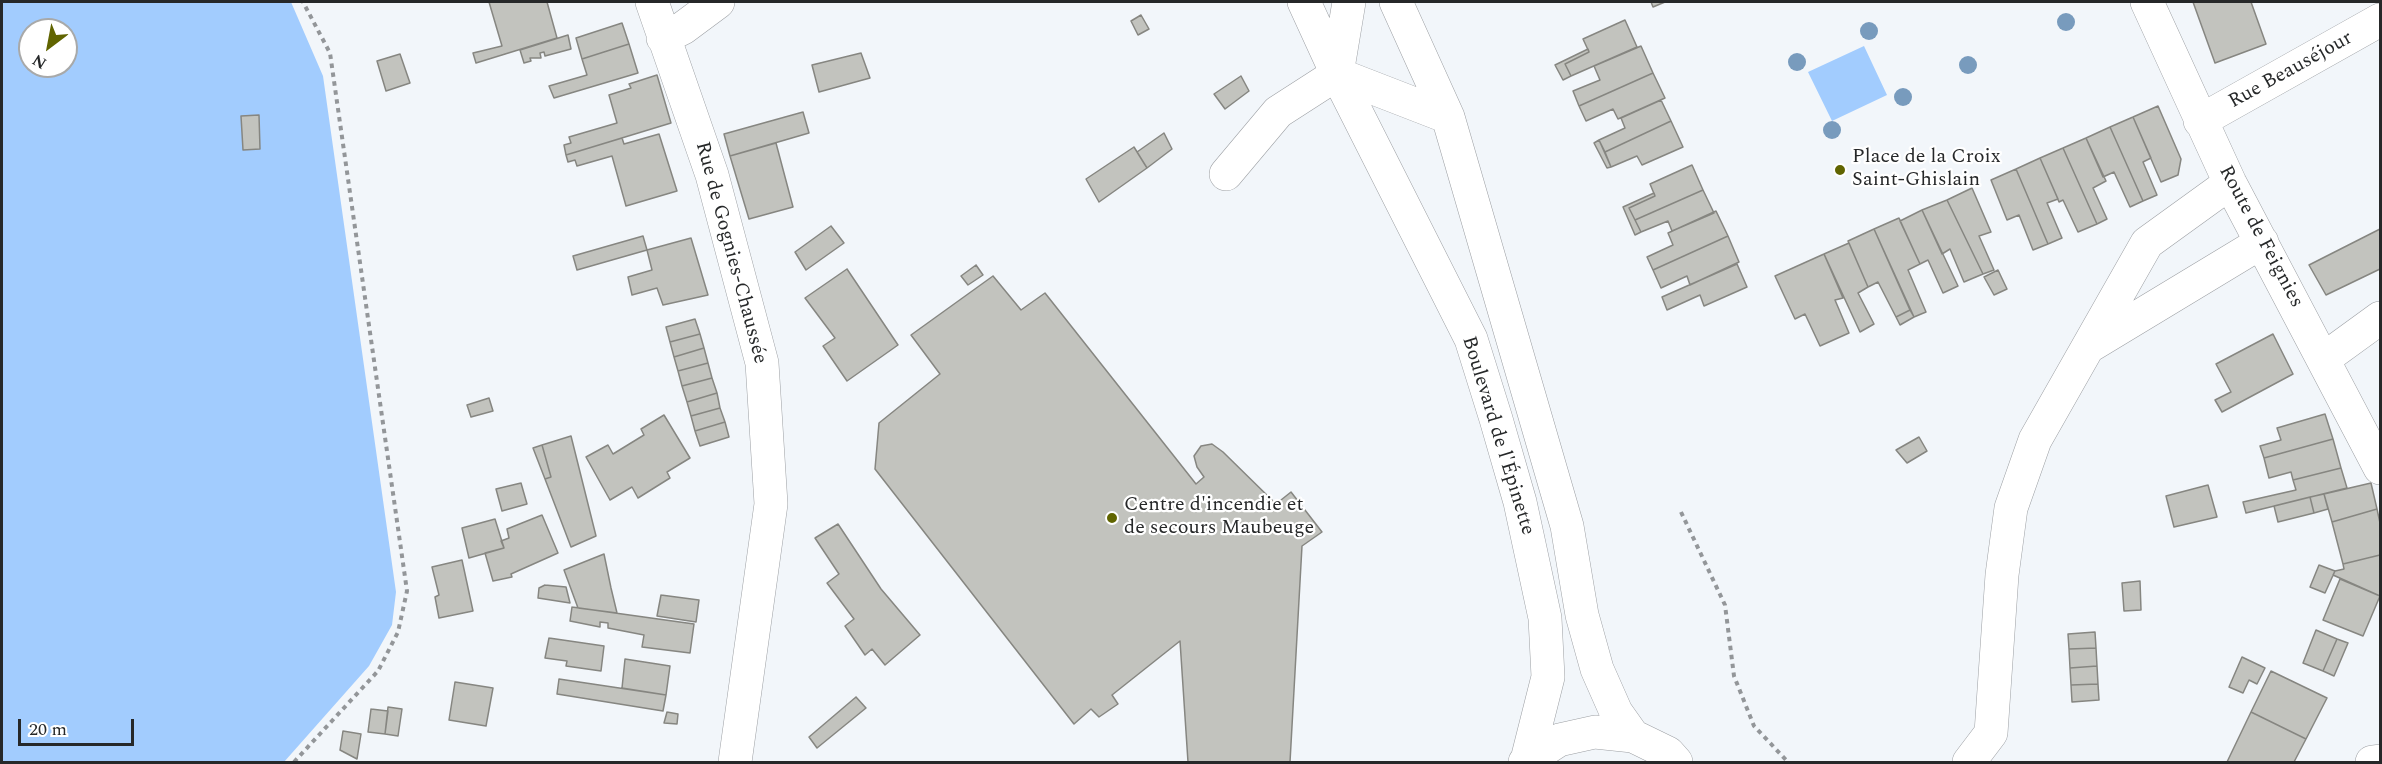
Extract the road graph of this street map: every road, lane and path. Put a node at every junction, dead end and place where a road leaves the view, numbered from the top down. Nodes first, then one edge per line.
1 (303, 2) edge
2 (652, 2) edge
3 (718, 2) edge
4 (1304, 2) edge
5 (1349, 2) edge
6 (1396, 2) edge
7 (2147, 2) edge
8 (2380, 20) edge
9 (663, 38) junction
10 (1336, 74) junction
11 (1448, 117) junction
12 (2200, 121) junction
13 (1226, 174) dead end
14 (2230, 183) junction
15 (2262, 242) junction
16 (2380, 318) edge
17 (2088, 347) junction
18 (2325, 358) junction
19 (2380, 468) edge
20 (1681, 512) dead end
21 (1633, 736) junction
22 (1988, 748) edge
23 (1526, 761) edge
24 (2380, 761) edge
25 (294, 762) edge
26 (735, 762) edge
27 (1676, 762) edge
28 (1788, 762) edge
29 (1969, 762) edge
30 (2372, 762) edge

1 - 25 path
2 - 9 street, Rue de Gognies-Chaussée
3 - 9 street
4 - 10 street, Boulevard de l'Épinette
5 - 10 street
6 - 11 street, Boulevard de l'Épinette
7 - 12 street, Route de Feignies
8 - 12 street, Rue Beauséjour
9 - 26 street, Rue de Gognies-Chaussée
10 - 11 street
10 - 13 street
10 - 23 street, Boulevard de l'Épinette
11 - 21 street, Boulevard de l'Épinette
12 - 14 street, Route de Feignies
14 - 15 street, Route de Feignies
14 - 17 street
15 - 17 street
15 - 18 street, Route de Feignies
16 - 18 street
17 - 22 street
18 - 19 street, Route de Feignies
20 - 28 path
21 - 23 street
21 - 27 street
22 - 29 street
24 - 30 street

